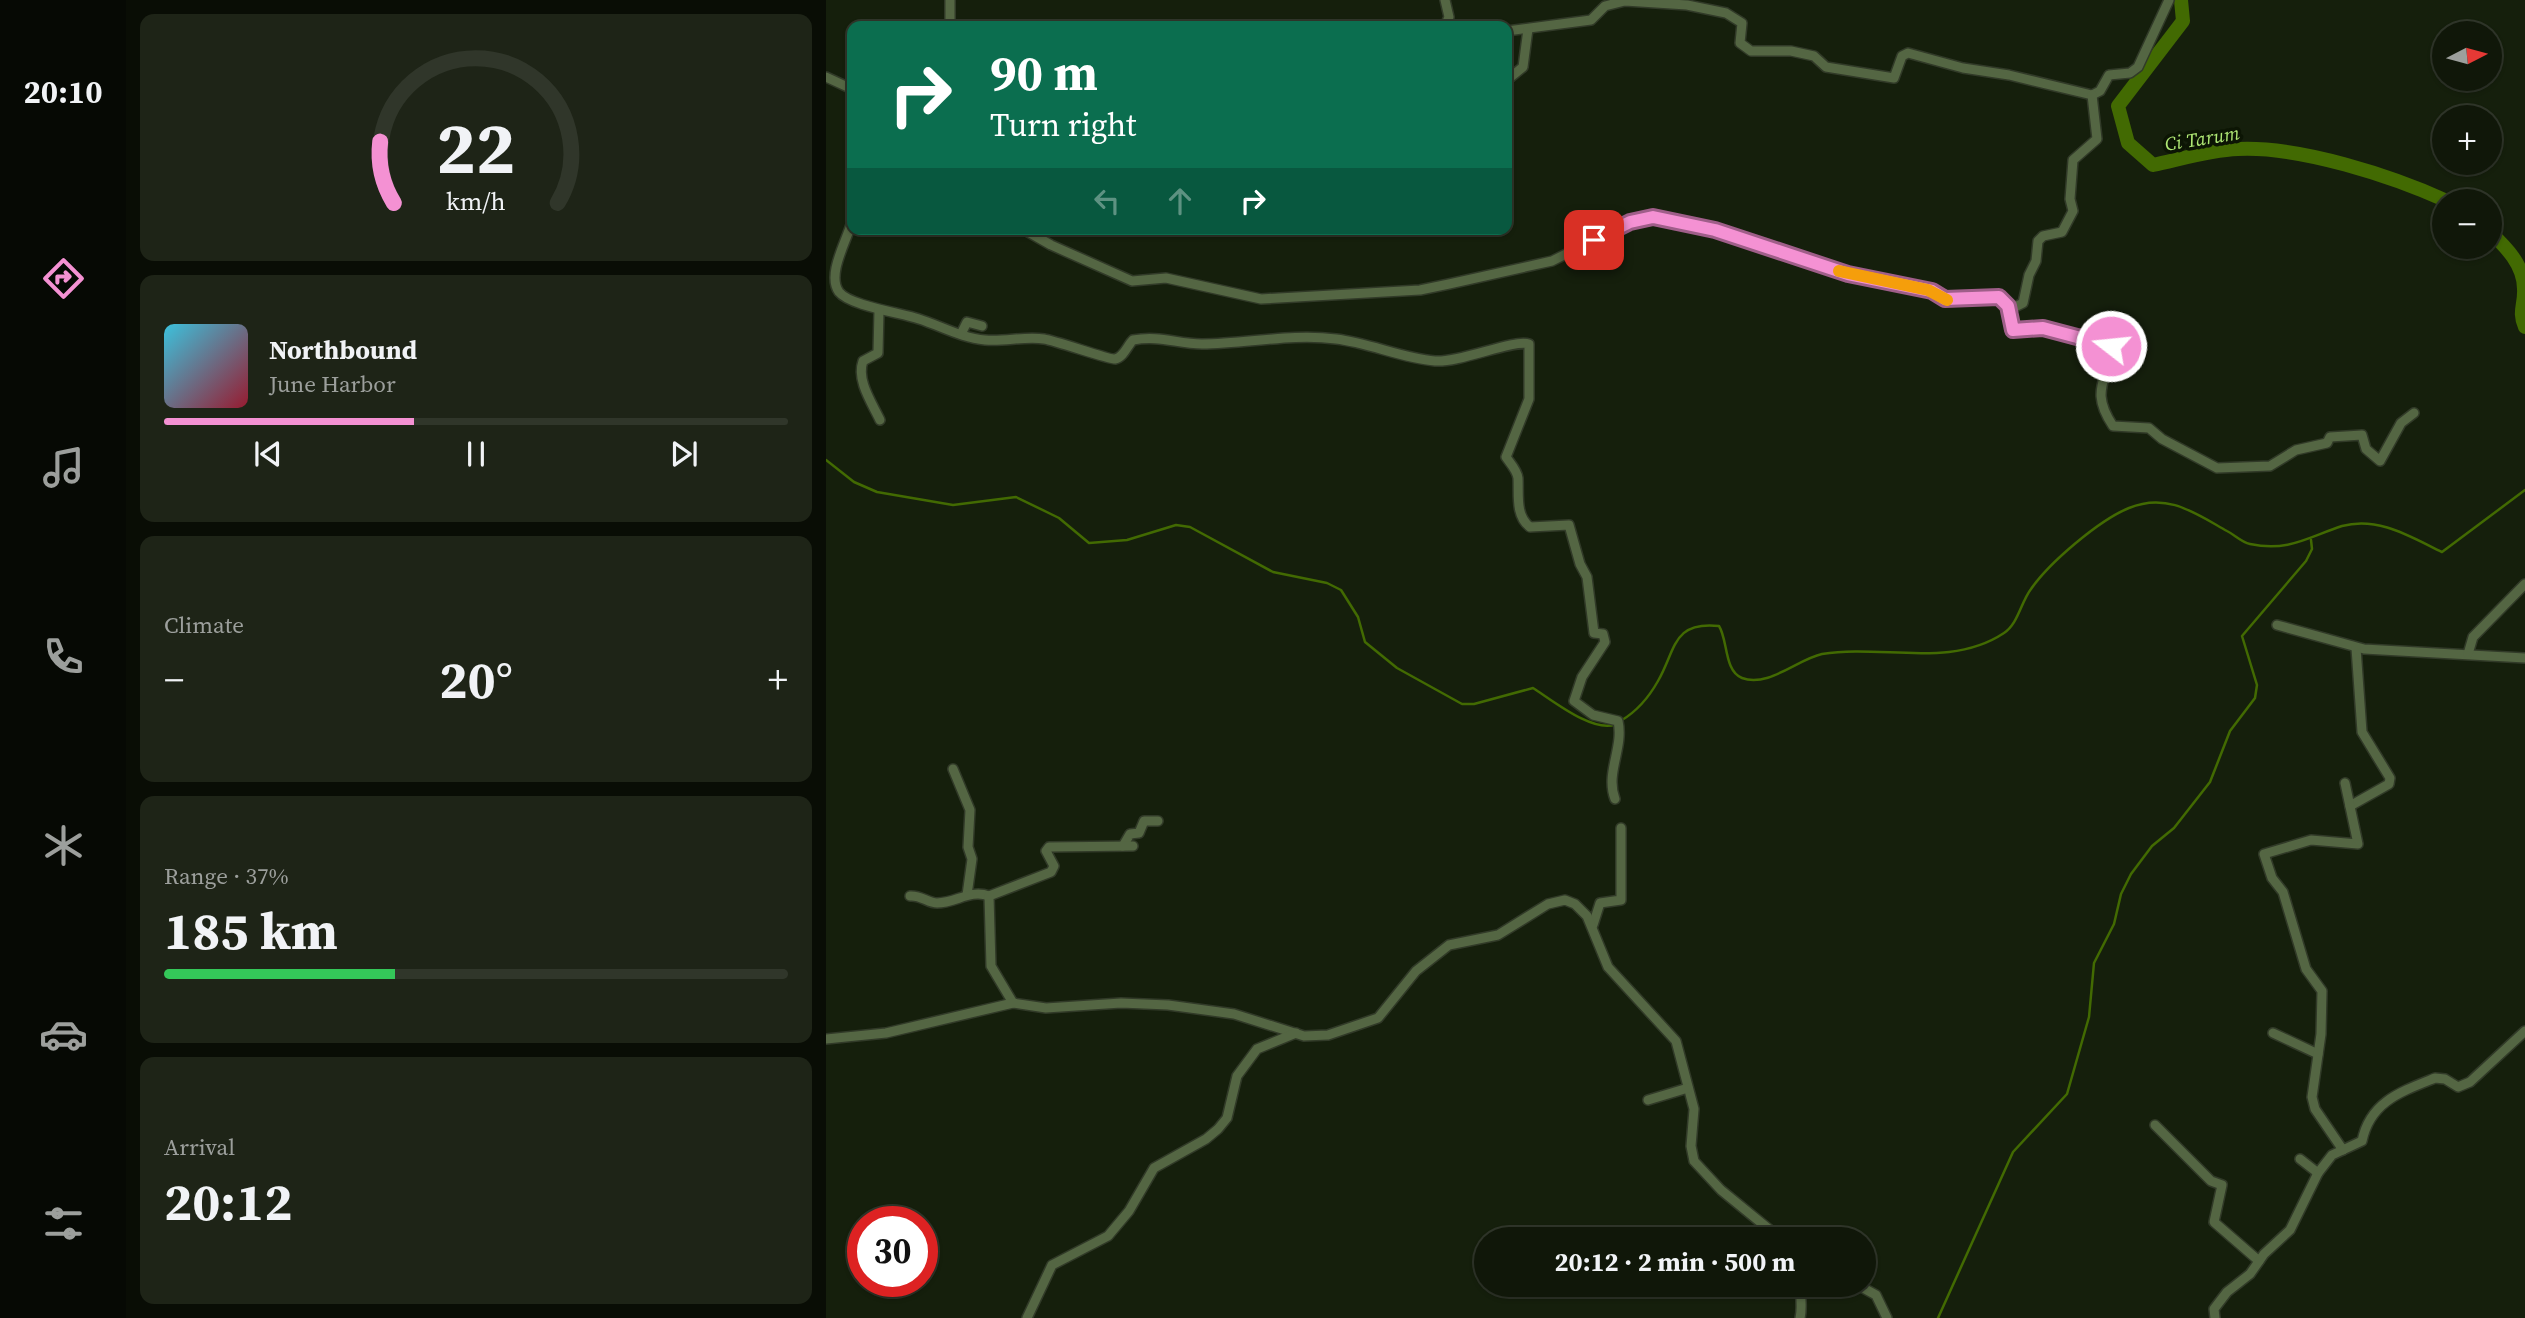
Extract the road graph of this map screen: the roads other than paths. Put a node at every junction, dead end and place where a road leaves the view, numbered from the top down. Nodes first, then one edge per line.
1 (950, 0) edge
2 (1445, 0) edge
3 (2169, 0) edge
4 (950, 21) edge
5 (1447, 21) edge
6 (1528, 29) junction
7 (1512, 31) edge
8 (1512, 76) edge
9 (826, 77) edge
10 (847, 87) edge
11 (2092, 95) junction
12 (847, 235) edge
13 (1033, 235) edge
14 (879, 310) junction
15 (2009, 310) junction
16 (982, 326) dead end
17 (961, 334) junction
18 (2413, 413) dead end
19 (880, 420) dead end
20 (2525, 584) edge
21 (2277, 625) dead end
22 (2354, 648) junction
23 (2468, 654) junction
24 (2525, 658) edge
25 (953, 769) dead end
26 (2345, 783) dead end
27 (1615, 799) dead end
28 (2350, 806) junction
29 (1158, 821) dead end
30 (1621, 828) dead end
31 (967, 895) junction
32 (910, 896) dead end
33 (989, 896) junction
34 (1593, 925) junction
35 (1013, 1003) junction
36 (2525, 1031) edge
37 (1296, 1033) junction
38 (2273, 1033) dead end
39 (826, 1039) edge
40 (2318, 1054) junction
41 (1688, 1088) junction
42 (1648, 1100) dead end
43 (2155, 1125) dead end
44 (2343, 1150) junction
45 (2300, 1159) dead end
46 (2318, 1172) junction
47 (1766, 1227) edge
48 (2259, 1261) junction
49 (1876, 1295) edge
50 (1800, 1297) edge
51 (1027, 1318) edge
52 (1800, 1318) edge
53 (1887, 1318) edge
54 (2215, 1318) edge

1 - 4 street
2 - 5 street
3 - 11 street
6 - 7 street
6 - 8 street
6 - 11 street
9 - 10 street
11 - 15 street
12 - 14 street
13 - 15 street
14 - 17 street
14 - 19 street
15 - 18 street
16 - 17 street
17 - 27 street
20 - 23 street
21 - 22 street
22 - 23 street
22 - 28 street
23 - 24 street
25 - 31 street
26 - 28 street
28 - 40 street
29 - 33 street
30 - 34 street
31 - 32 street
31 - 33 street
33 - 35 street
34 - 37 street
34 - 41 street
35 - 37 street
35 - 39 street
36 - 44 street
37 - 51 street
38 - 40 street
40 - 44 street
41 - 42 street
41 - 47 street
43 - 48 street
44 - 46 street
45 - 46 street
46 - 48 street
48 - 54 street
49 - 53 street
50 - 52 street

